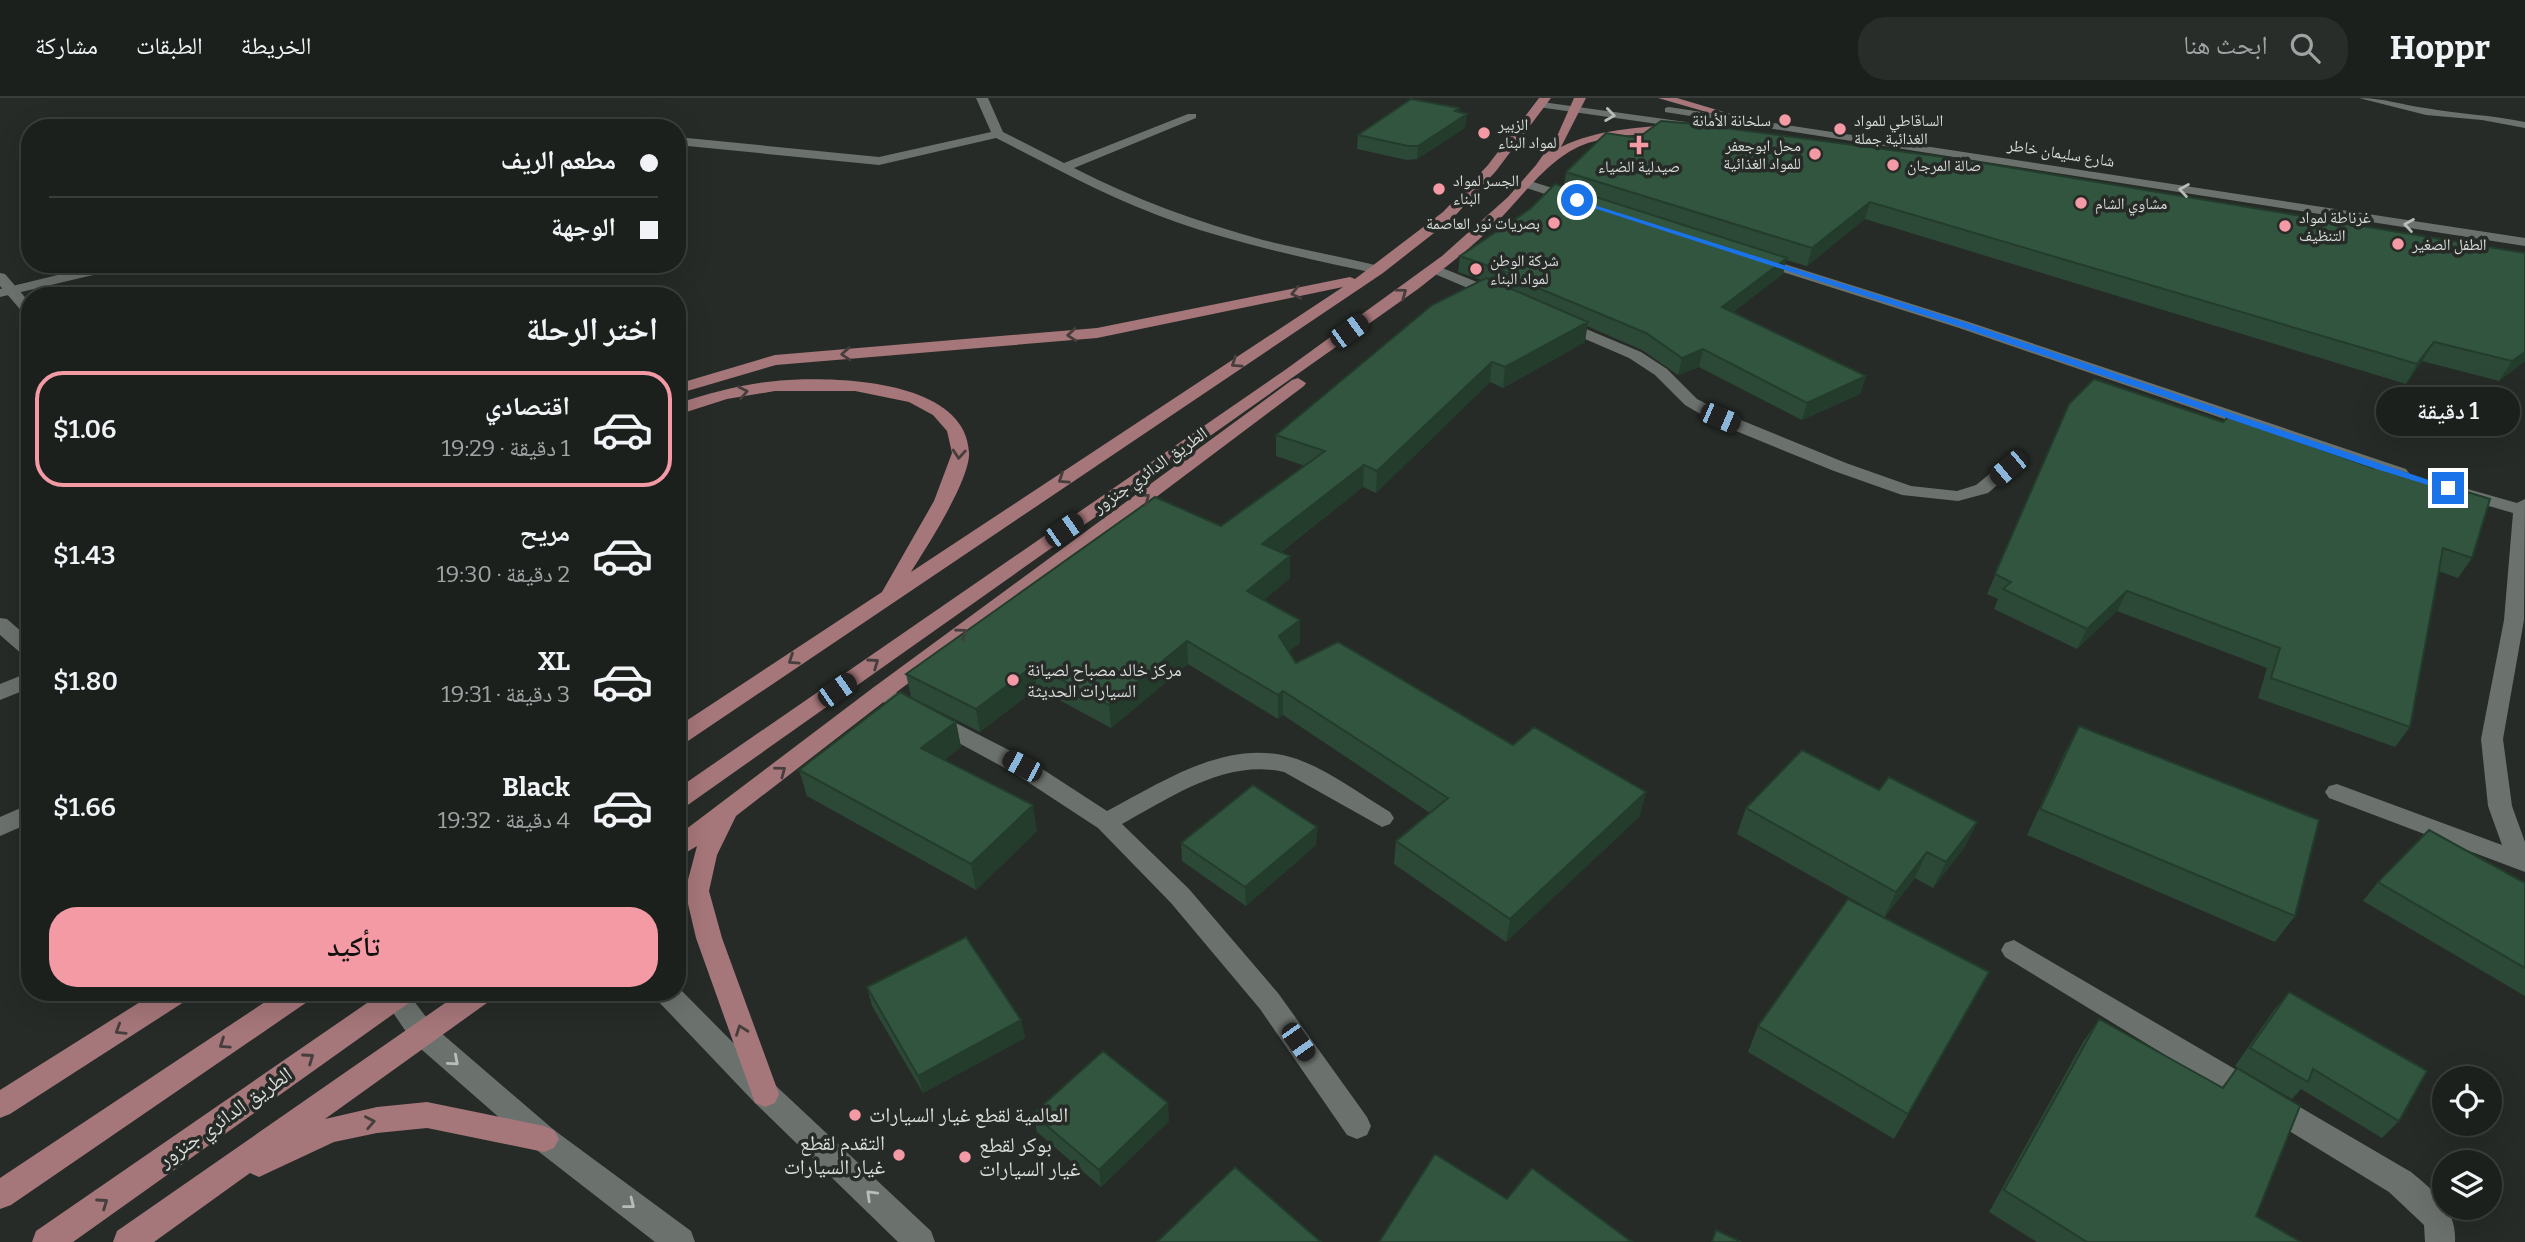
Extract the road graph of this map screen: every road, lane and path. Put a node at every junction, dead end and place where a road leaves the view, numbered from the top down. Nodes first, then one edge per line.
1 (982, 98) edge
2 (1664, 98) edge
3 (2365, 98) edge
4 (1606, 100) dead end
5 (1544, 101) edge
6 (1578, 104) edge
7 (1192, 116) dead end
8 (1755, 123) junction
9 (2525, 125) edge
10 (1704, 130) edge
11 (998, 134) junction
12 (686, 142) edge
13 (1546, 160) junction
14 (1063, 167) junction
15 (1527, 184) junction
16 (1592, 205) edge
17 (2525, 243) edge
18 (2525, 256) edge
19 (1749, 257) edge
20 (1435, 269) junction
21 (1378, 270) junction
22 (83, 273) edge
23 (0, 277) edge
24 (1362, 278) junction
25 (22, 287) edge
26 (5, 291) edge
27 (1512, 302) edge
28 (21, 304) edge
29 (1371, 315) junction
30 (1550, 318) edge
31 (686, 386) edge
32 (686, 407) edge
33 (2008, 468) dead end
34 (2410, 476) edge
35 (2448, 488) edge
36 (2524, 507) edge
37 (888, 596) junction
38 (0, 624) edge
39 (21, 642) edge
40 (21, 683) edge
41 (881, 692) junction
42 (0, 693) edge
43 (686, 732) edge
44 (2337, 792) dead end
45 (686, 795) edge
46 (726, 812) junction
47 (21, 817) edge
48 (1382, 818) dead end
49 (1106, 822) junction
50 (0, 827) edge
51 (686, 842) edge
52 (2522, 861) edge
53 (2014, 950) dead end
54 (164, 1001) edge
55 (288, 1001) edge
56 (391, 1001) edge
57 (398, 1001) edge
58 (469, 1001) edge
59 (675, 1001) edge
60 (423, 1034) junction
61 (765, 1094) junction
62 (0, 1105) edge
63 (1357, 1126) dead end
64 (544, 1139) junction
65 (0, 1195) edge
66 (174, 1209) junction
67 (47, 1242) edge
68 (128, 1242) edge
69 (680, 1242) edge
70 (920, 1242) edge
71 (2440, 1242) edge

1 - 11 street
2 - 8 main road
3 - 9 street
4 - 8 street, شارع سليمان خاطر
5 - 6 street, شارع سليمان خاطر
5 - 21 main road
6 - 13 main road, الطريق الدائري جنزور
6 -> 18 street, شارع سليمان خاطر
7 - 14 street
17 -> 8 street, شارع سليمان خاطر
10 - 13 main road
11 - 12 street
11 - 14 street
13 - 15 main road, الطريق الدائري جنزور
14 - 21 street
15 - 16 street
15 - 20 main road, الطريق الدائري جنزور
19 - 34 street
20 - 27 street
29 -> 20 main road, الطريق الدائري جنزور
21 - 24 main road
22 - 25 street
23 - 26 street
24 -> 31 main road
24 -> 37 main road
26 - 28 street
41 -> 29 main road
45 -> 29 main road, الطريق الدائري جنزور
30 - 33 street
32 -> 37 main road
35 - 36 street
36 - 52 street
37 -> 43 main road
38 - 39 street
40 - 42 street
46 -> 41 main road
41 - 49 street
44 - 52 street
46 - 51 main road
61 -> 46 main road
47 - 50 street
48 - 49 street
49 - 63 street
53 - 71 street
54 -> 62 main road
55 -> 65 main road
67 -> 56 main road, الطريق الدائري جنزور
57 - 60 street
58 - 60 main road
59 - 61 street
60 -> 64 street
60 - 66 main road
70 -> 61 street
66 -> 64 main road
64 -> 69 street
66 - 68 main road

